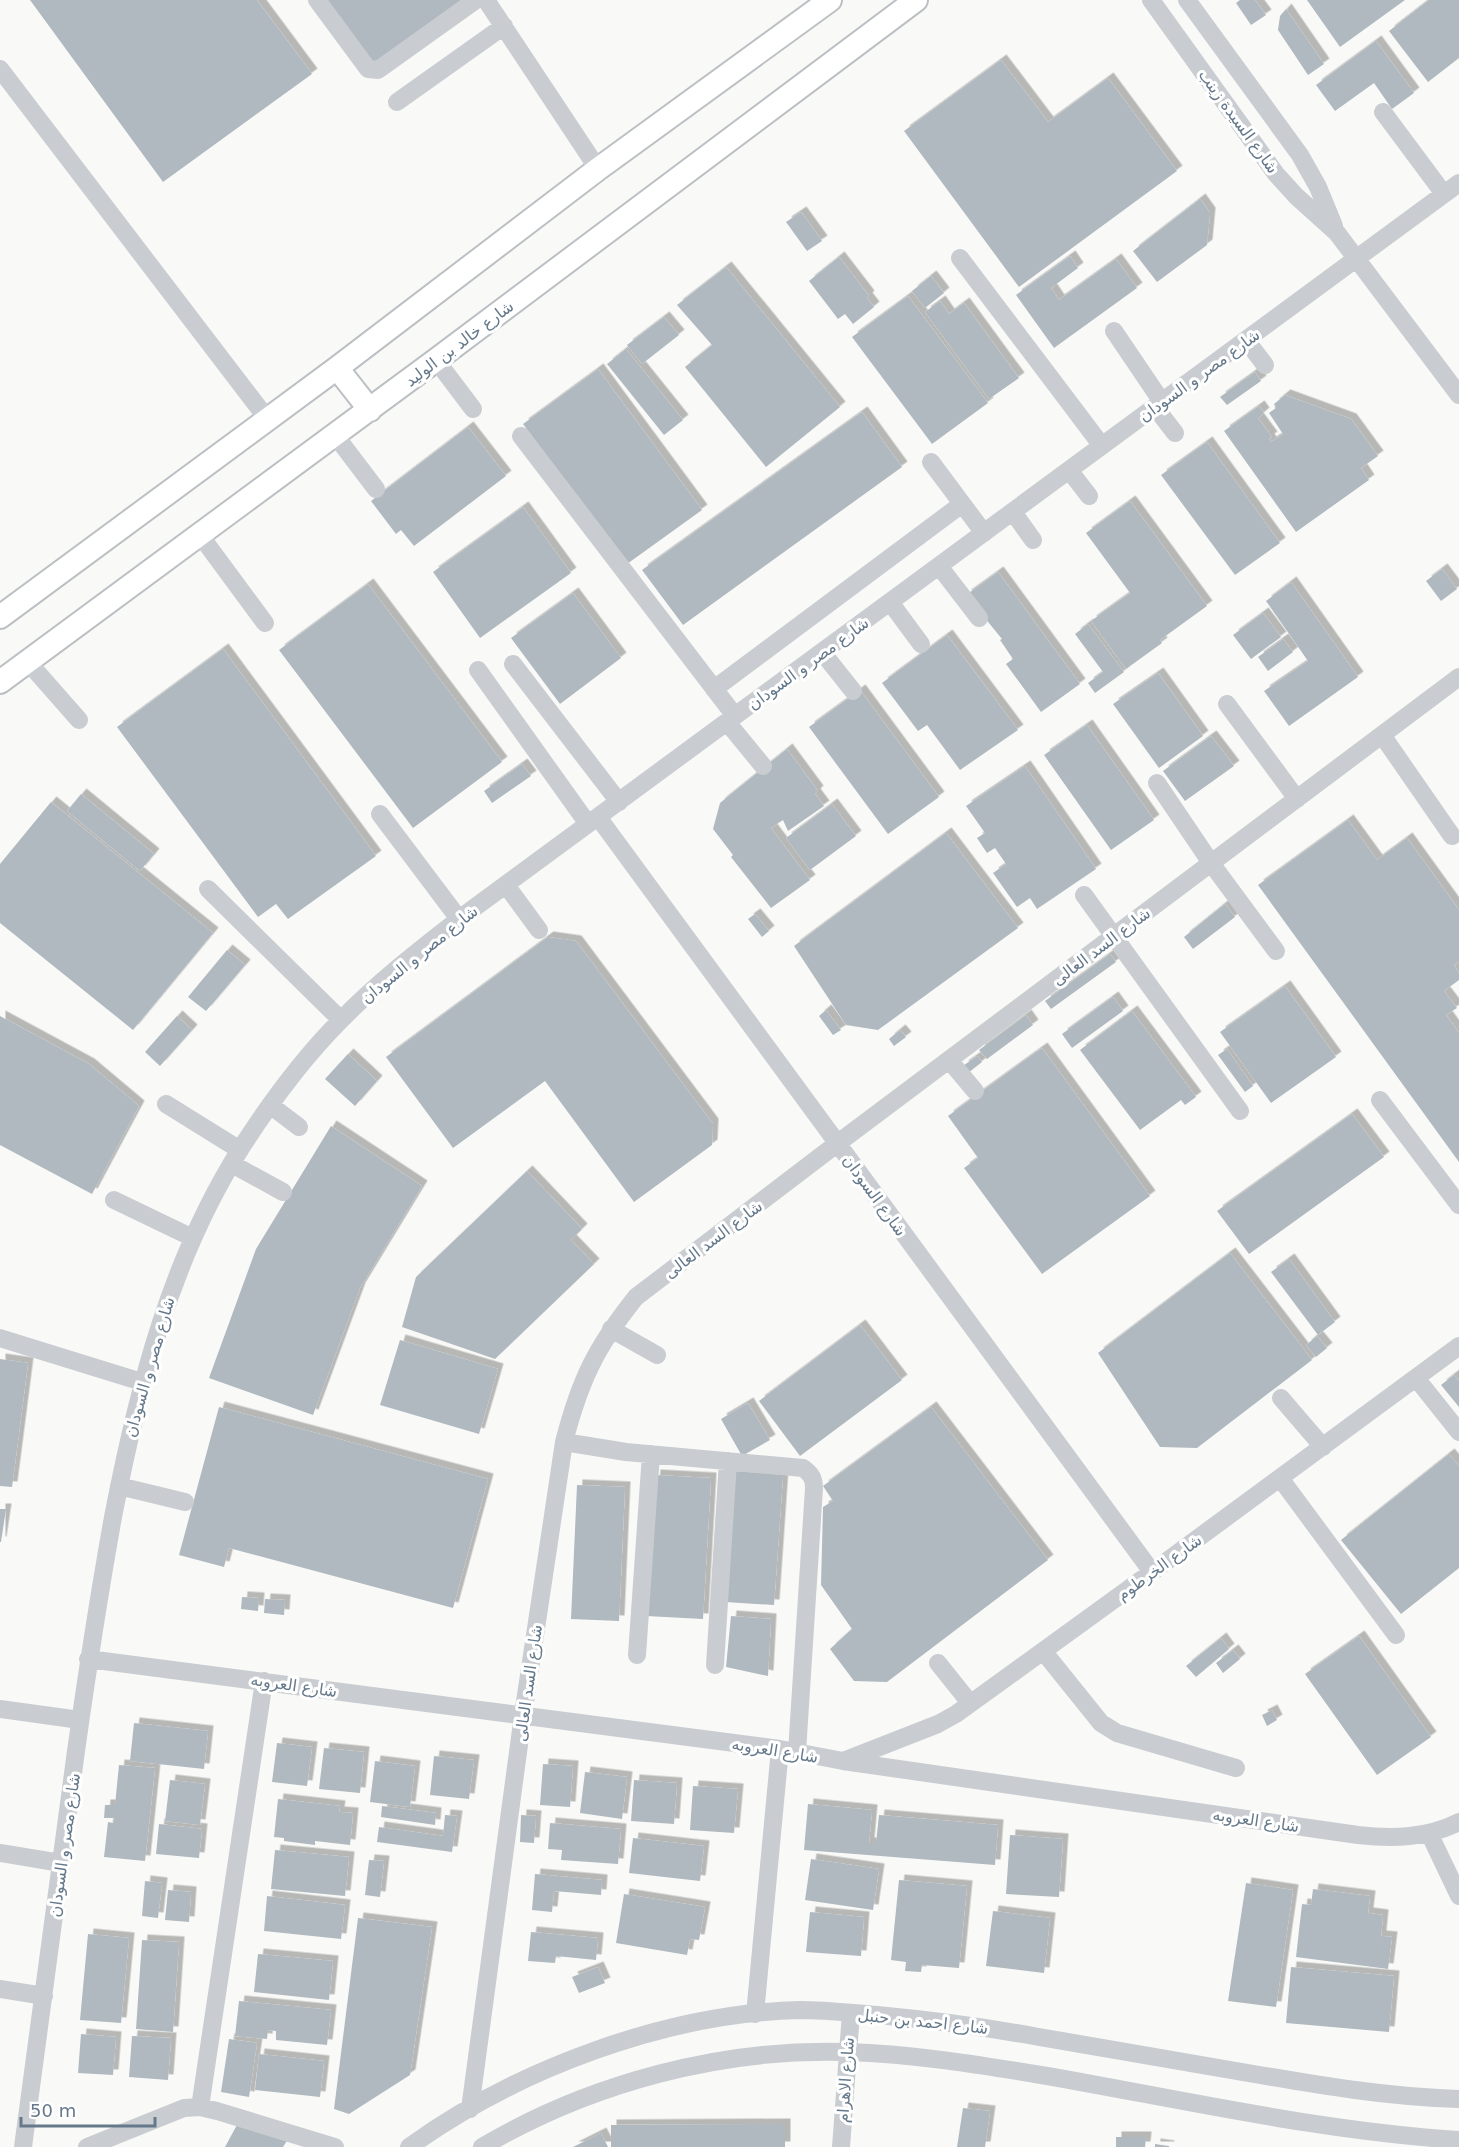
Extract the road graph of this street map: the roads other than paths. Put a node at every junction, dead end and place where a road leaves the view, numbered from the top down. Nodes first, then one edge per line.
1 (316, 0) edge
2 (476, 0) edge
3 (486, 0) edge
4 (830, 0) edge
5 (916, 0) edge
6 (1150, 0) edge
7 (1187, 0) edge
8 (504, 26) junction
9 (0, 69) edge
10 (397, 102) dead end
11 (1383, 112) dead end
12 (598, 169) junction
13 (1459, 183) edge
14 (1444, 194) junction
15 (1337, 233) junction
16 (960, 258) dead end
17 (1357, 259) junction
18 (1114, 331) dead end
19 (1246, 340) junction
20 (436, 360) junction
21 (1265, 365) dead end
22 (337, 369) junction
23 (1459, 395) edge
24 (1159, 404) junction
25 (473, 409) dead end
26 (370, 410) junction
27 (268, 420) junction
28 (1175, 433) dead end
29 (335, 435) junction
30 (520, 436) dead end
31 (1102, 446) junction
32 (931, 462) dead end
33 (1069, 470) junction
34 (376, 489) dead end
35 (1089, 496) dead end
36 (962, 504) junction
37 (1013, 512) junction
38 (984, 533) junction
39 (200, 535) junction
40 (1033, 540) dead end
41 (939, 566) junction
42 (890, 603) junction
43 (0, 617) edge
44 (979, 618) dead end
45 (265, 623) dead end
46 (921, 644) dead end
47 (822, 652) junction
48 (28, 662) junction
49 (513, 664) dead end
50 (478, 670) dead end
51 (1459, 677) edge
52 (0, 682) edge
53 (714, 689) junction
54 (854, 691) dead end
55 (1227, 704) dead end
56 (731, 719) junction
57 (79, 720) dead end
58 (1382, 735) junction
59 (764, 766) dead end
60 (1157, 783) dead end
61 (1297, 799) junction
62 (619, 802) junction
63 (380, 814) dead end
64 (593, 820) junction
65 (1452, 836) dead end
66 (1211, 863) junction
67 (506, 885) junction
68 (208, 889) dead end
69 (1084, 895) dead end
70 (459, 919) junction
71 (538, 930) dead end
72 (1114, 936) junction
73 (1276, 951) dead end
74 (340, 1020) junction
75 (949, 1060) junction
76 (975, 1091) dead end
77 (1380, 1100) dead end
78 (166, 1104) dead end
79 (270, 1104) junction
80 (1239, 1111) dead end
81 (299, 1127) dead end
82 (838, 1143) junction
83 (236, 1157) junction
84 (283, 1192) dead end
85 (114, 1200) dead end
86 (1459, 1205) edge
87 (193, 1238) junction
88 (611, 1329) junction
89 (0, 1338) edge
90 (1458, 1349) edge
91 (657, 1355) dead end
92 (1416, 1378) junction
93 (142, 1382) junction
94 (1281, 1398) dead end
95 (1459, 1431) edge
96 (564, 1442) junction
97 (1323, 1447) junction
98 (651, 1454) junction
99 (728, 1461) junction
100 (1280, 1478) junction
101 (119, 1486) junction
102 (185, 1502) dead end
103 (1152, 1572) junction
104 (1396, 1635) dead end
105 (1043, 1651) junction
106 (637, 1655) dead end
107 (88, 1659) junction
108 (938, 1663) dead end
109 (715, 1665) dead end
110 (264, 1681) junction
111 (970, 1703) junction
112 (0, 1709) edge
113 (523, 1715) junction
114 (80, 1720) junction
115 (788, 1751) junction
116 (843, 1761) junction
117 (1236, 1768) dead end
118 (1459, 1822) edge
119 (1429, 1833) junction
120 (0, 1853) edge
121 (61, 1863) junction
122 (1459, 1896) edge
123 (0, 1989) edge
124 (44, 1996) junction
125 (851, 2013) junction
126 (755, 2014) junction
127 (847, 2052) junction
128 (1459, 2099) edge
129 (200, 2107) junction
130 (470, 2109) junction
131 (1384, 2140) edge
132 (1459, 2140) edge
133 (843, 2146) edge
134 (23, 2147) edge
135 (87, 2147) edge
136 (335, 2147) edge
137 (409, 2147) edge
138 (482, 2147) edge

1 - 2 street
3 - 8 street
4 - 12 main road
5 - 20 main road, شارع خالد بن الوليد
6 - 15 street, شارع السيدة زينب
7 - 15 street, شارع السيدة زينب
8 - 10 street
8 - 12 street
9 - 27 street
11 - 14 street
12 - 22 main road
13 - 14 street, شارع مصر و السودان
14 - 17 street, شارع مصر و السودان
15 - 17 street, شارع السيدة زينب
16 - 31 street
17 - 19 street, شارع مصر و السودان
17 - 23 street, شارع السيدة زينب
18 - 24 street
19 - 21 street
19 - 24 street, شارع مصر و السودان
20 - 25 street
20 - 26 main road, شارع خالد بن الوليد
22 - 26 main road
22 - 27 main road
24 - 28 street
24 - 31 street, شارع مصر و السودان
26 - 29 main road, شارع خالد بن الوليد
27 - 43 main road
29 - 34 street
29 - 39 main road, شارع خالد بن الوليد
30 - 53 street
31 - 33 street, شارع مصر و السودان
32 - 36 street
33 - 35 street
33 - 37 street, شارع مصر و السودان
36 - 38 street
36 - 53 street
37 - 38 street, شارع مصر و السودان
37 - 40 street
38 - 41 street, شارع مصر و السودان
39 - 45 street
39 - 48 main road, شارع خالد بن الوليد
41 - 42 street, شارع مصر و السودان
41 - 44 street
42 - 46 street
42 - 47 street, شارع مصر و السودان
47 - 54 street
47 - 56 street, شارع مصر و السودان
48 - 52 main road, شارع خالد بن الوليد
48 - 57 street
49 - 62 street
50 - 64 street, شارع السودان
51 - 58 street, شارع السد العالى
53 - 56 street
55 - 61 street
56 - 59 street
56 - 62 street, شارع مصر و السودان
58 - 61 street, شارع السد العالى
58 - 65 street
60 - 66 street
61 - 66 street, شارع السد العالى
62 - 64 street, شارع مصر و السودان
63 - 70 street
64 - 67 street, شارع مصر و السودان
64 - 82 street, شارع السودان
66 - 72 street, شارع السد العالى
66 - 73 street
67 - 70 street, شارع مصر و السودان
67 - 71 street
68 - 74 street
69 - 72 street
70 - 74 street, شارع مصر و السودان
72 - 75 street, شارع السد العالى
72 - 80 street
74 - 79 street, شارع مصر و السودان
75 - 76 street
75 - 82 street, شارع السد العالى
77 - 86 street
78 - 83 street
79 - 81 street
79 - 83 street, شارع مصر و السودان
82 - 88 street, شارع السد العالى
82 - 103 street, شارع السودان
83 - 84 street
83 - 87 street, شارع مصر و السودان
85 - 87 street
87 - 93 street, شارع مصر و السودان
88 - 91 street
88 - 96 street, شارع السد العالى
89 - 93 street
90 - 92 street, شارع الخرطوم
92 - 95 street
92 - 97 street, شارع الخرطوم
93 - 101 street, شارع مصر و السودان
94 - 97 street
96 - 98 street
96 - 113 street, شارع السد العالى
97 - 100 street, شارع الخرطوم
98 - 99 street
98 - 106 street
99 - 109 street
99 - 115 street
100 - 103 street, شارع الخرطوم
100 - 104 street
101 - 102 street
101 - 107 street, شارع مصر و السودان
103 - 105 street, شارع الخرطوم
105 - 111 street, شارع الخرطوم
105 - 117 street
107 - 110 street, شارع العروبه
107 - 114 street, شارع مصر و السودان
108 - 111 street
110 - 113 street, شارع العروبه
110 - 129 street
111 - 116 street, شارع الخرطوم
112 - 114 street
113 - 115 street, شارع العروبه
113 - 130 street, شارع السد العالى
114 - 121 street, شارع مصر و السودان
115 - 116 street, شارع العروبه
115 - 126 street
116 - 119 street, شارع العروبه
118 - 119 street, شارع العروبه
119 - 122 street
120 - 121 street
121 - 124 street, شارع مصر و السودان
123 - 124 street
124 - 134 street, شارع مصر و السودان
125 - 126 street, شارع احمد بن حنبل
125 - 127 street, شارع الاهرام
125 - 128 street, شارع احمد بن حنبل
126 - 130 street, شارع احمد بن حنبل
127 - 131 street
127 - 133 street, شارع الاهرام
127 - 138 street
129 - 135 street
129 - 136 street
130 - 137 street, شارع احمد بن حنبل
131 - 132 street

